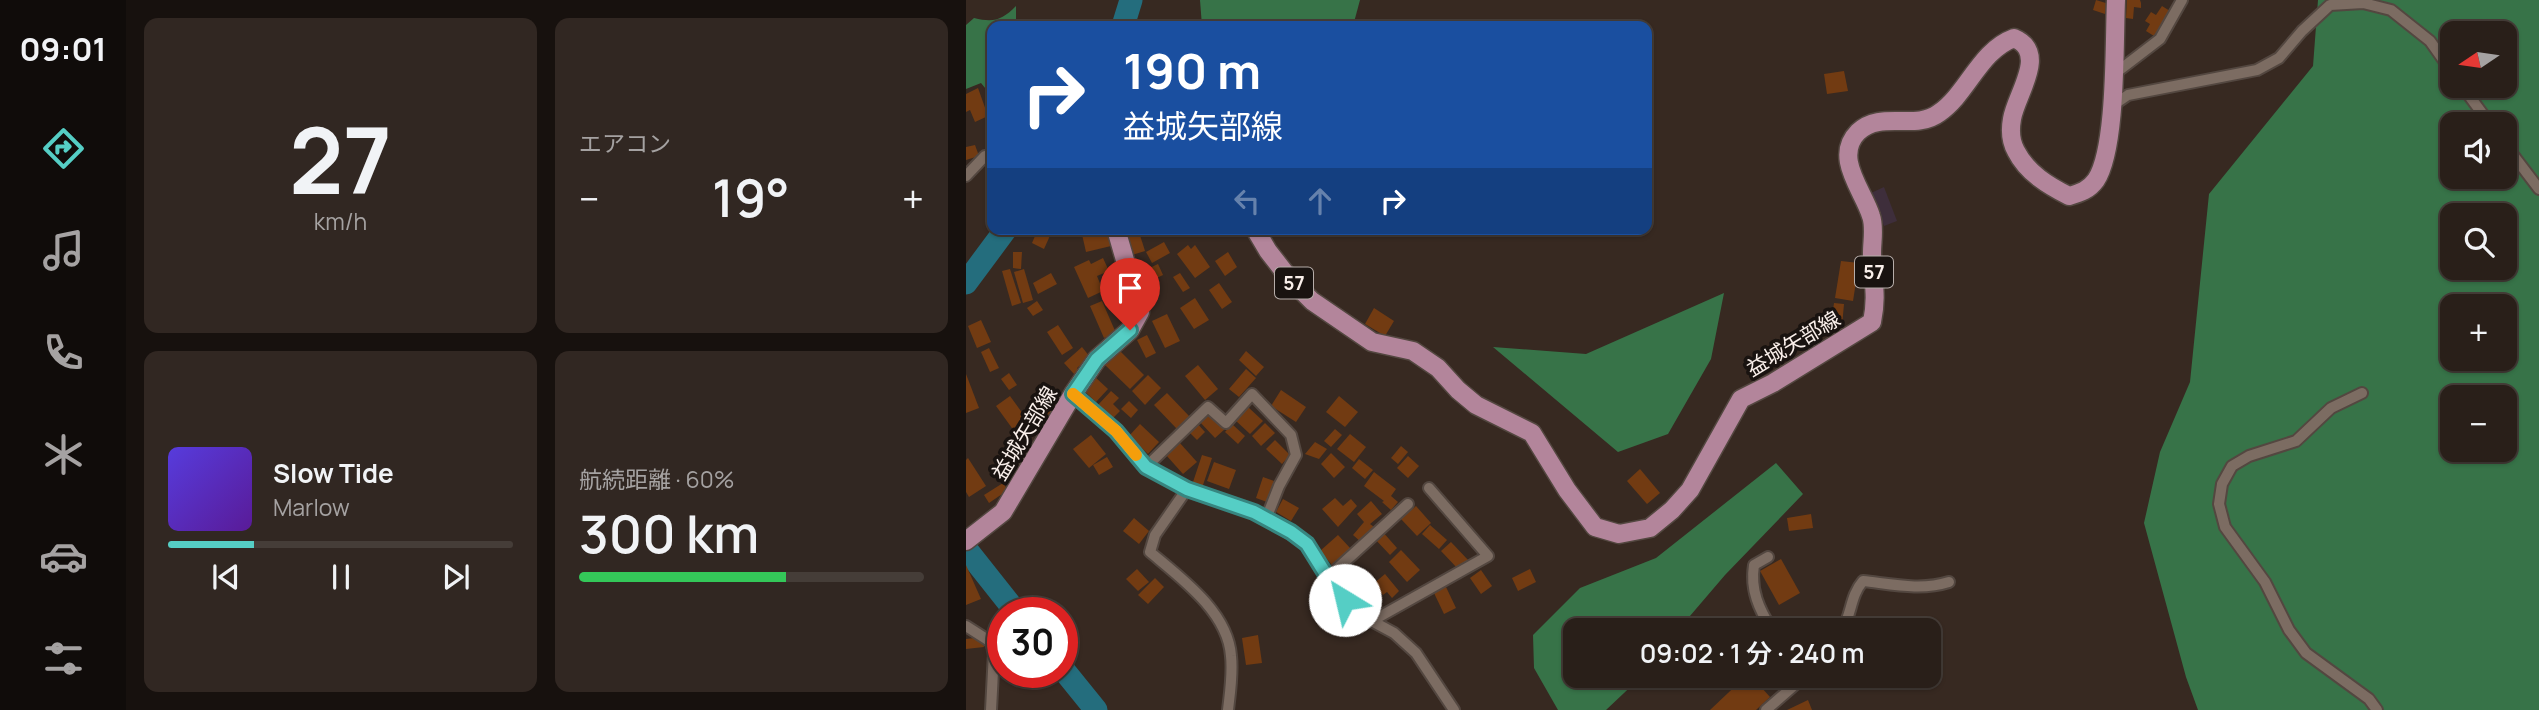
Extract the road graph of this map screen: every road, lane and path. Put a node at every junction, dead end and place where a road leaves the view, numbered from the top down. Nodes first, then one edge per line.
1 (2116, 0) edge
2 (2182, 0) edge
3 (2440, 55) edge
4 (2113, 75) junction
5 (2112, 106) junction
6 (985, 156) dead end
7 (2517, 160) edge
8 (966, 176) edge
9 (2539, 189) edge
10 (1118, 235) edge
11 (1259, 235) edge
12 (2362, 393) dead end
13 (1073, 394) junction
14 (1146, 467) junction
15 (1429, 488) dead end
16 (1187, 489) junction
17 (1408, 504) dead end
18 (1266, 519) junction
19 (966, 541) edge
20 (1768, 557) dead end
21 (1328, 577) junction
22 (1949, 582) dead end
23 (1764, 618) edge
24 (1849, 618) edge
25 (1371, 621) junction
26 (966, 626) edge
27 (1791, 688) edge
28 (991, 710) edge
29 (1228, 710) edge
30 (1454, 710) edge
31 (1766, 710) edge
32 (2377, 710) edge

1 - 4 main road, 益城矢部線 / 57
2 - 4 street
3 - 5 street
4 - 5 main road, 益城矢部線 / 57
5 - 11 main road, 益城矢部線 / 57
6 - 8 street
7 - 9 street
10 - 13 main road, 益城矢部線
12 - 32 street
13 - 14 street
13 - 19 main road, 益城矢部線
14 - 16 street
14 - 18 street
15 - 25 street
16 - 18 street
16 - 29 street
17 - 21 street
18 - 21 street
20 - 23 street
21 - 25 street
22 - 24 street
25 - 30 street
26 - 28 street
27 - 31 street

